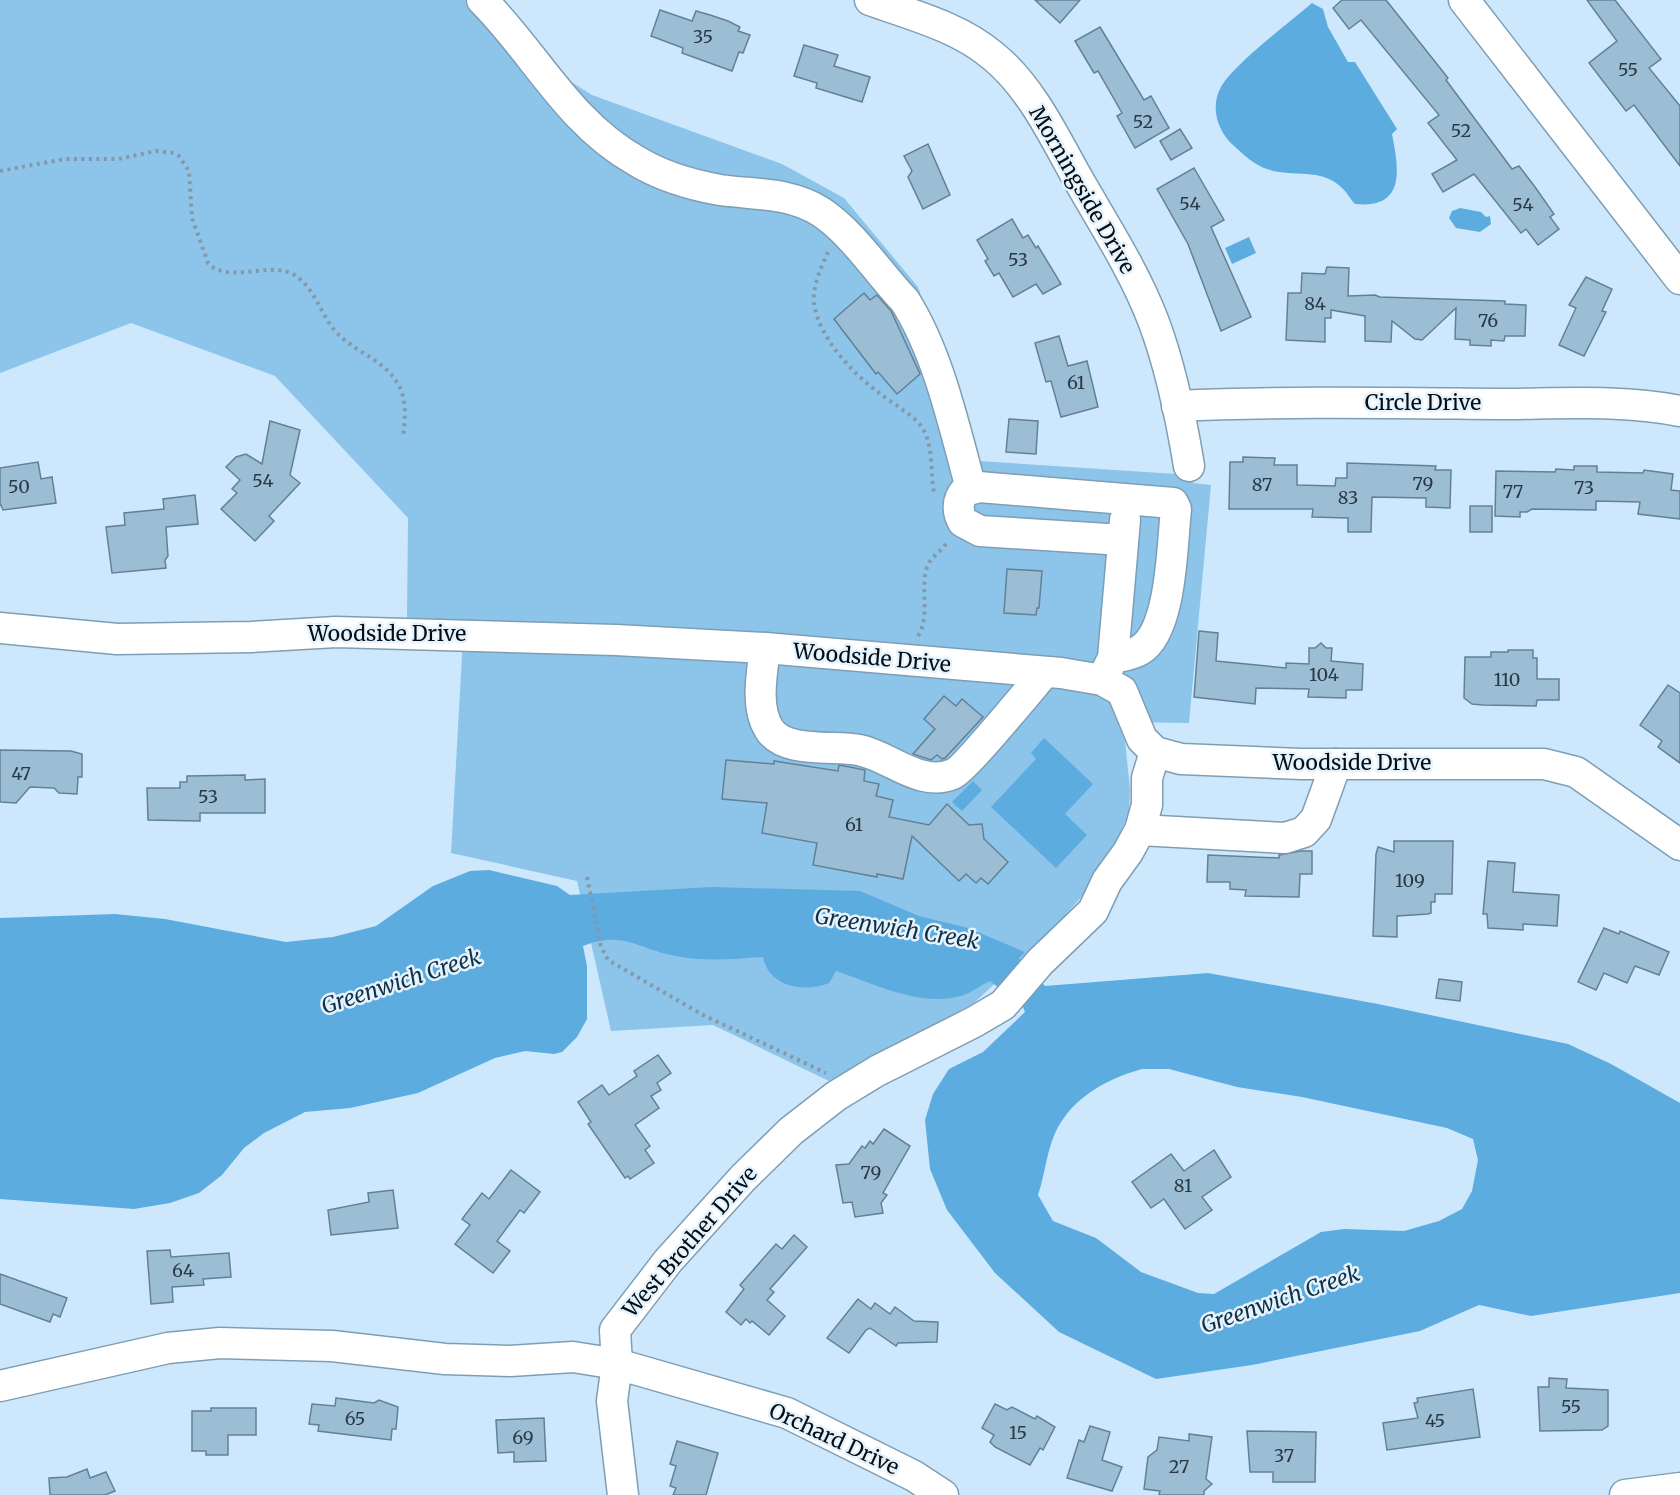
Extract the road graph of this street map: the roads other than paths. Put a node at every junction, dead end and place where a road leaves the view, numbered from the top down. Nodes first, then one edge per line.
1 (482, 0) edge
2 (870, 0) edge
3 (1464, 0) edge
4 (1680, 279) edge
5 (1676, 403) edge
6 (1177, 406) junction
7 (1189, 466) dead end
8 (971, 488) junction
9 (1126, 499) junction
10 (1123, 540) junction
11 (0, 628) edge
12 (765, 648) junction
13 (1107, 669) junction
14 (1044, 673) junction
15 (1155, 752) junction
16 (1336, 764) junction
17 (1140, 830) junction
18 (1680, 845) edge
19 (617, 1364) junction
20 (0, 1386) edge
21 (1680, 1488) edge
22 (623, 1495) edge
23 (943, 1495) edge
24 (1625, 1495) edge

1 - 8 street
2 - 6 street, Morningside Drive
3 - 4 street
5 - 6 street, Circle Drive
6 - 7 street, Morningside Drive
8 - 9 street
8 - 10 street
9 - 10 street
9 - 13 street
10 - 13 street
11 - 12 street, Woodside Drive
12 - 14 street, Woodside Drive
12 - 14 street
13 - 14 street, Woodside Drive
13 - 15 street, Woodside Drive
15 - 16 street, Woodside Drive
15 - 17 street, West Brother Drive
16 - 17 street
16 - 18 street, Woodside Drive
17 - 19 street, West Brother Drive
19 - 20 street
19 - 22 street, West Brother Drive
19 - 23 street, Orchard Drive
21 - 24 street

